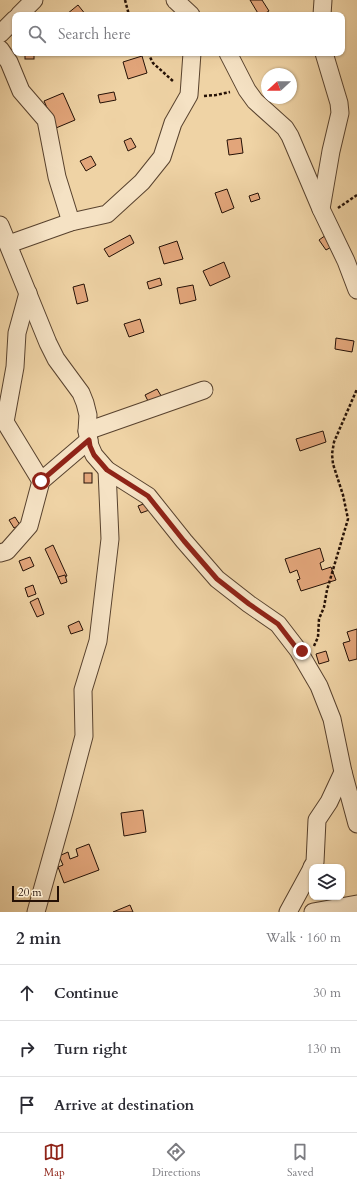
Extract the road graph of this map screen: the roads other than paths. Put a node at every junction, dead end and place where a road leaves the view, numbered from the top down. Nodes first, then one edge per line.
1 (34, 0) edge
2 (175, 0) edge
3 (323, 0) edge
4 (22, 12) edge
5 (188, 12) edge
6 (322, 12) edge
7 (12, 22) edge
8 (0, 34) edge
9 (0, 49) edge
10 (192, 56) edge
11 (229, 56) edge
12 (325, 56) edge
13 (323, 213) junction
14 (72, 222) junction
15 (0, 225) edge
16 (9, 244) junction
17 (352, 264) edge
18 (357, 290) edge
19 (28, 293) junction
20 (204, 390) dead end
21 (2, 420) edge
22 (88, 435) junction
23 (107, 470) junction
24 (41, 481) junction
25 (0, 553) edge
26 (343, 772) junction
27 (354, 800) edge
28 (357, 824) edge
29 (314, 864) edge
30 (309, 873) edge
31 (357, 904) edge
32 (36, 912) edge
33 (288, 912) edge
34 (313, 912) edge

1 - 4 street
2 - 5 street
3 - 6 street
7 - 8 street
9 - 14 street
10 - 14 street
11 - 13 street
12 - 13 street
13 - 17 street
14 - 16 street
15 - 16 street
16 - 19 street
17 - 18 street
19 - 21 street
19 - 22 street
20 - 22 street
21 - 24 street
22 - 23 street
22 - 24 street
23 - 26 street
23 - 32 street
24 - 25 street
26 - 27 street
26 - 29 street
27 - 28 street
30 - 33 street
31 - 34 street

